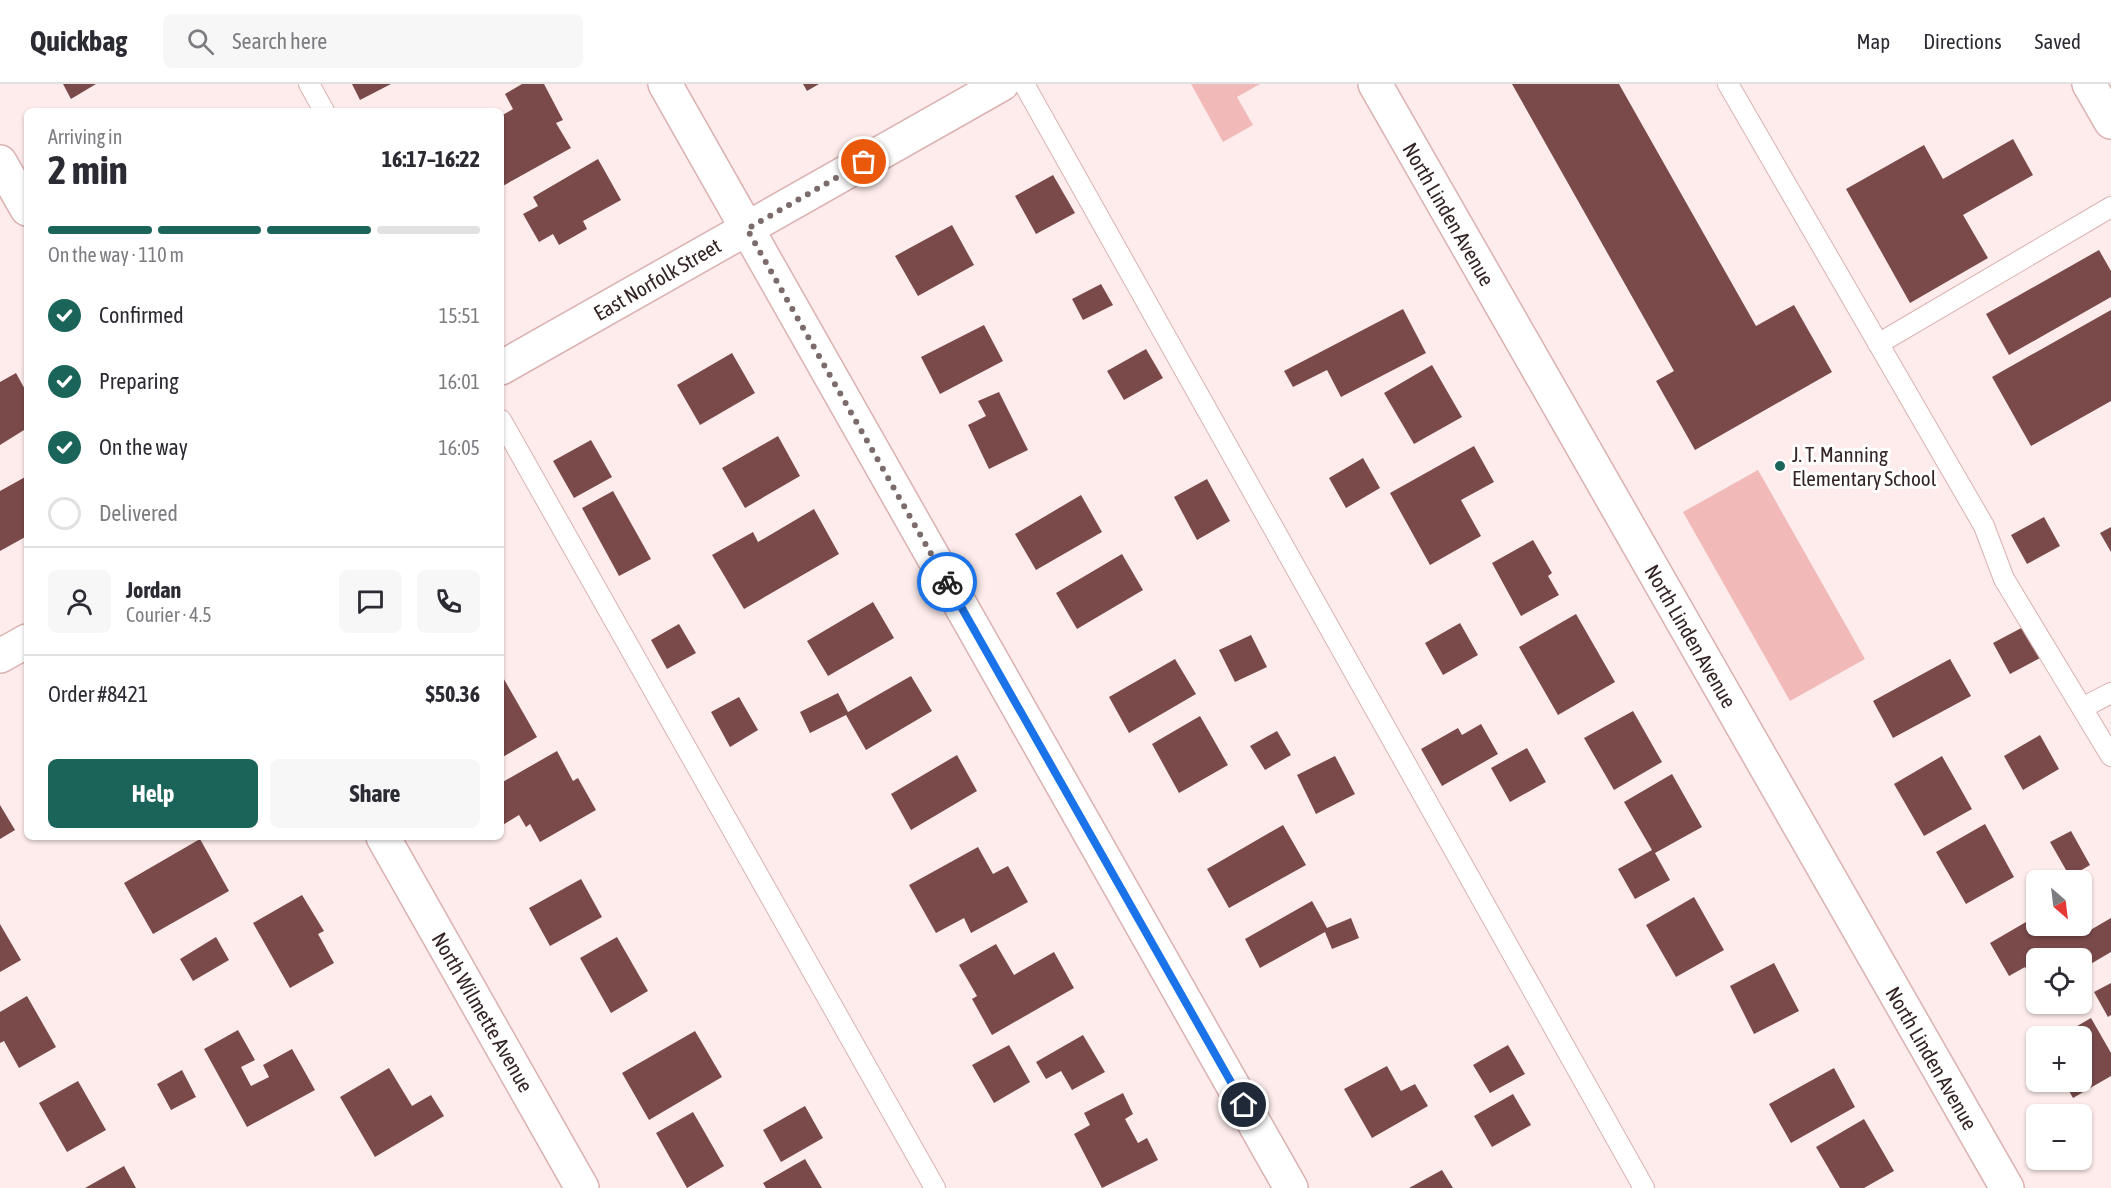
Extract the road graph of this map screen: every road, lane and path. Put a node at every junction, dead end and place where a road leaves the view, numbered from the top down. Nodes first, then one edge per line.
1 (309, 84) edge
2 (664, 84) edge
3 (1002, 84) edge
4 (1024, 84) edge
5 (1375, 84) edge
6 (1728, 84) edge
7 (2089, 84) edge
8 (322, 108) edge
9 (2111, 122) edge
10 (0, 162) edge
11 (24, 204) edge
12 (2111, 207) edge
13 (747, 229) junction
14 (1878, 344) junction
15 (504, 366) edge
16 (504, 425) edge
17 (24, 643) edge
18 (0, 656) edge
19 (2111, 693) edge
20 (2082, 708) junction
21 (2111, 756) edge
22 (386, 840) edge
23 (582, 1188) edge
24 (935, 1188) edge
25 (1292, 1188) edge
26 (1644, 1188) edge
27 (2007, 1188) edge

1 - 8 lane
2 - 13 street
3 - 13 street, East Norfolk Street
4 - 26 lane
5 - 27 street, North Linden Avenue
6 - 14 lane
7 - 9 street
10 - 11 street
12 - 14 lane
13 - 15 street, East Norfolk Street
13 - 25 street
14 - 20 lane
16 - 24 lane
17 - 18 street
19 - 20 lane
20 - 21 lane
22 - 23 street, North Wilmette Avenue

